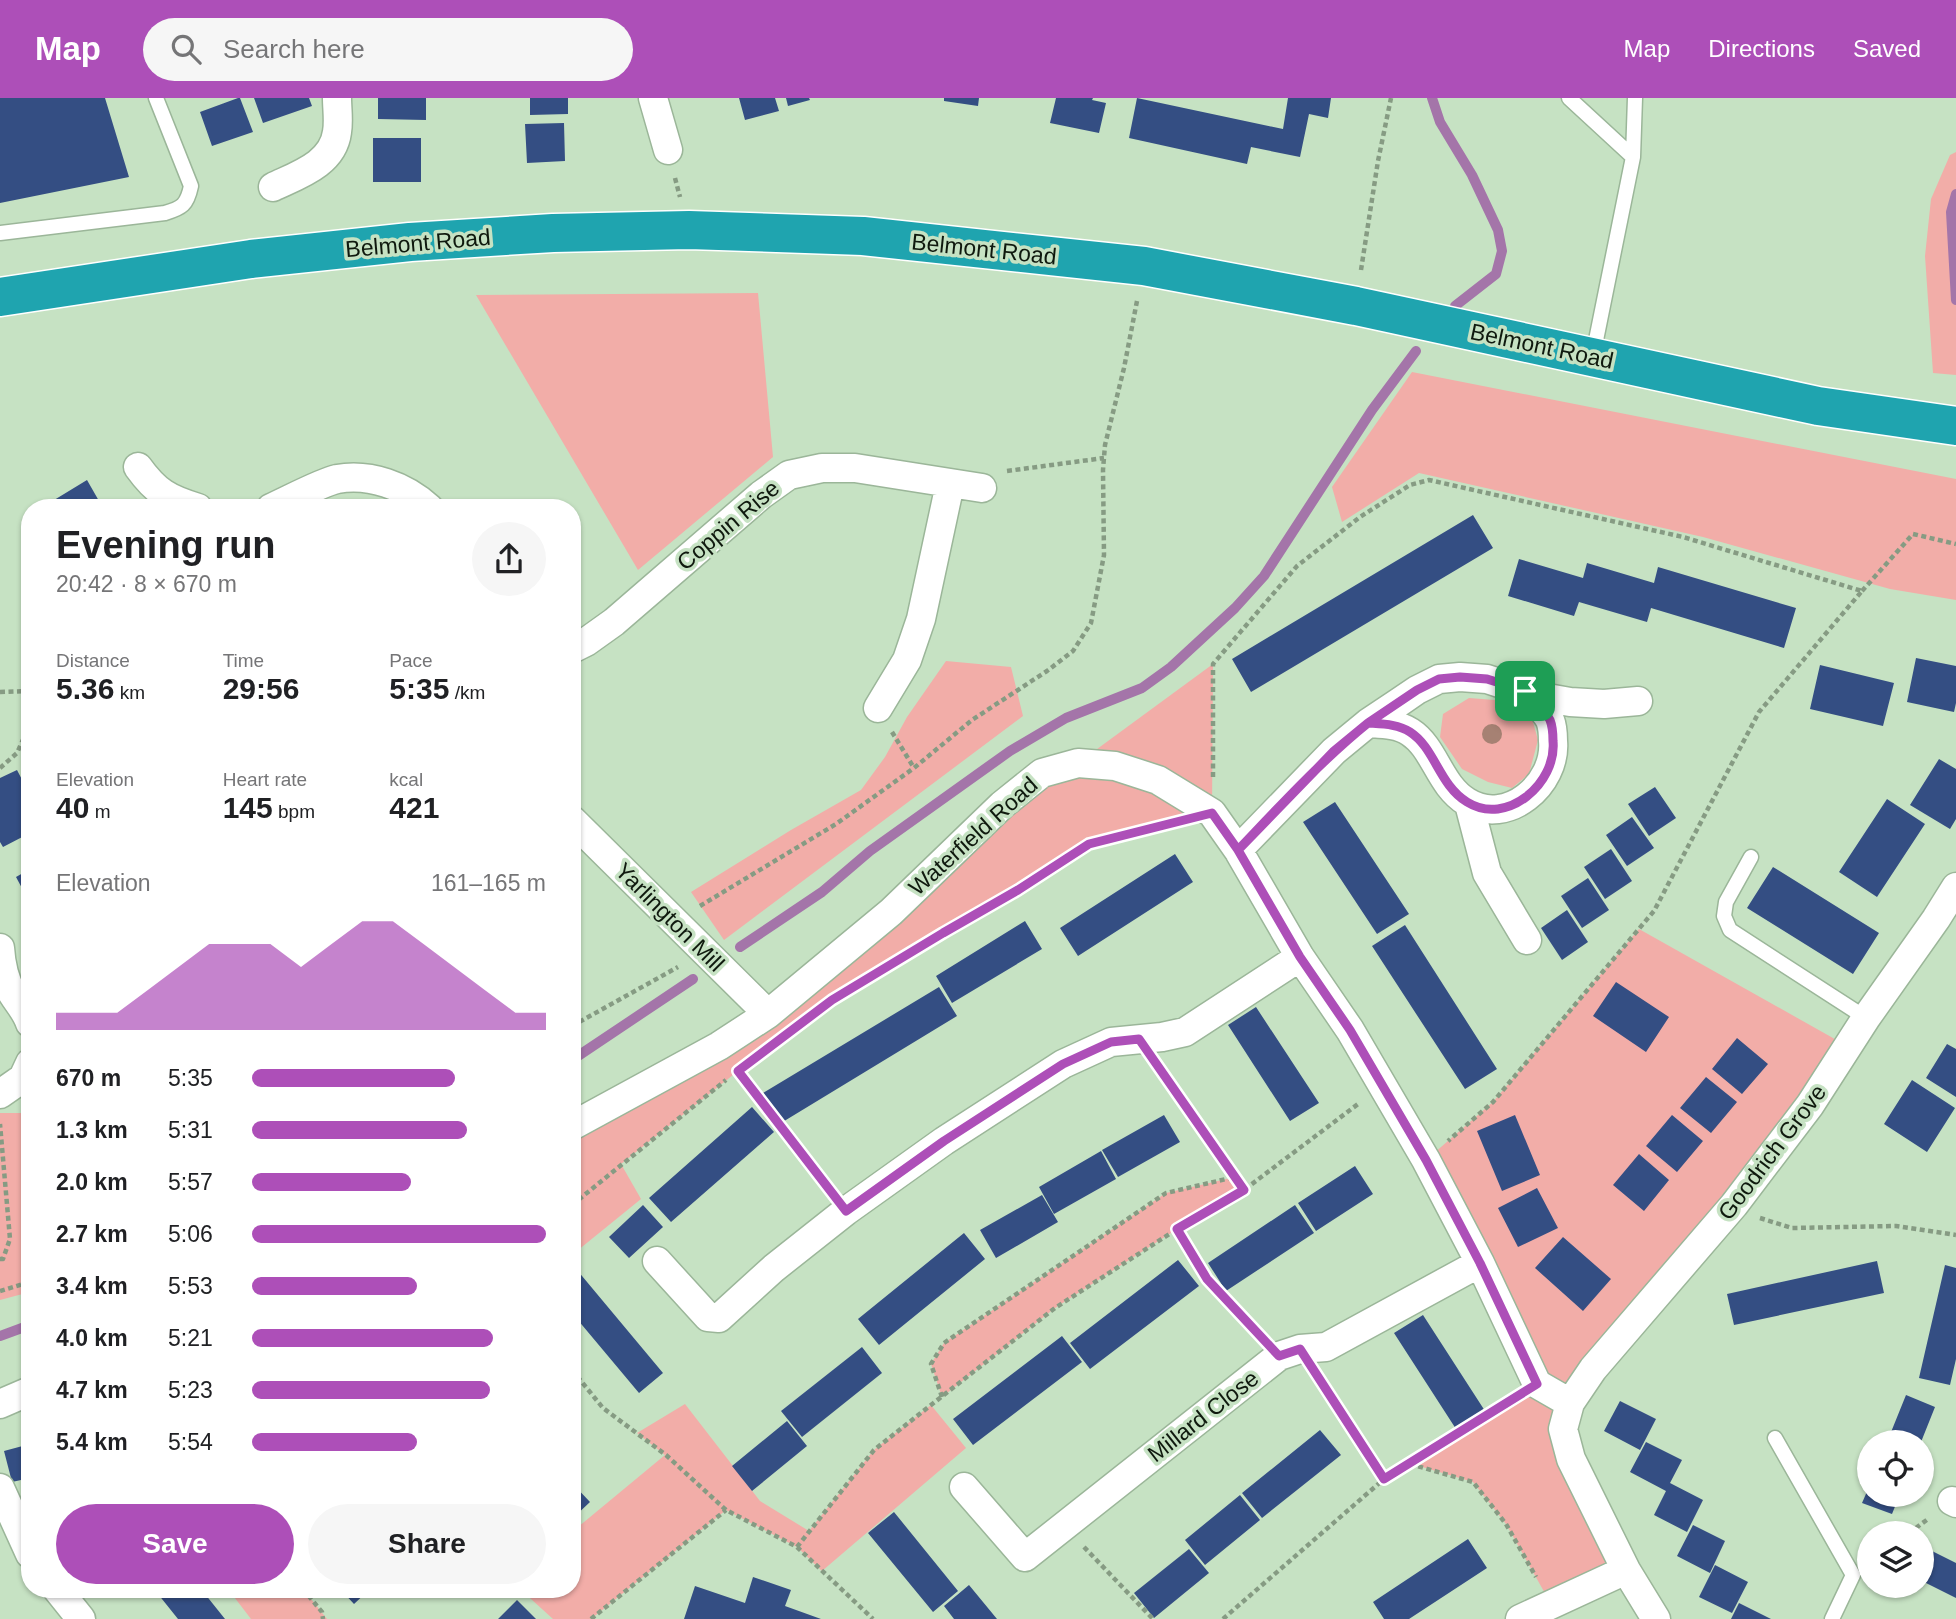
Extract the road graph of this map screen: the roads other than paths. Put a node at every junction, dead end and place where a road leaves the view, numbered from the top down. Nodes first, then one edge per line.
1 (156, 98) edge
2 (337, 98) edge
3 (653, 98) edge
4 (1569, 98) edge
5 (1636, 98) edge
6 (668, 150) road end
7 (1633, 157) junction
8 (273, 187) dead end
9 (0, 233) edge
10 (0, 297) edge
11 (1593, 357) junction
12 (1956, 426) edge
13 (138, 467) dead end
14 (950, 484) junction
15 (982, 488) road end
16 (174, 499) edge
17 (292, 499) edge
18 (416, 499) edge
19 (581, 644) edge
20 (1525, 691) junction
21 (1638, 701) dead end
22 (878, 708) road end
23 (1368, 723) junction
24 (1469, 804) junction
25 (581, 830) edge
26 (1238, 850) junction
27 (1751, 858) dead end
28 (1956, 887) edge
29 (1527, 940) dead end
30 (0, 948) edge
31 (1300, 957) junction
32 (21, 1007) edge
33 (768, 1014) junction
34 (1866, 1018) junction
35 (21, 1079) edge
36 (0, 1094) edge
37 (581, 1121) edge
38 (657, 1261) dead end
39 (1480, 1263) junction
40 (21, 1395) edge
41 (1570, 1403) junction
42 (0, 1404) edge
43 (1775, 1438) dead end
44 (964, 1487) dead end
45 (0, 1488) edge
46 (21, 1534) edge
47 (1626, 1570) junction
48 (64, 1598) edge
49 (81, 1619) edge
50 (1520, 1619) edge
51 (1656, 1619) edge
52 (1832, 1619) edge

1 - 9 lane
2 - 8 street
3 - 6 street
4 - 7 lane
5 - 7 lane
7 - 11 lane
10 - 11 highway, Belmont Road
11 - 12 highway, Belmont Road
13 - 16 street
14 - 15 street, Coppin Rise
14 - 19 street, Coppin Rise
14 - 22 street
17 - 18 street
20 - 21 street
20 - 23 street
20 - 24 street
23 - 24 street
23 - 26 street
24 - 29 street
25 - 33 street, Yarlington Mill
26 - 31 street, Waterfield Road
26 - 33 street, Waterfield Road
27 - 34 lane
28 - 34 street, Goodrich Grove
30 - 32 street
31 - 38 street
31 - 39 street, Waterfield Road
33 - 37 street, Waterfield Road
34 - 41 street, Goodrich Grove
35 - 36 street
39 - 41 street, Waterfield Road
39 - 44 street, Millard Close
40 - 42 street
41 - 47 street
43 - 52 lane
45 - 46 street
47 - 50 street
47 - 51 street
48 - 49 street

